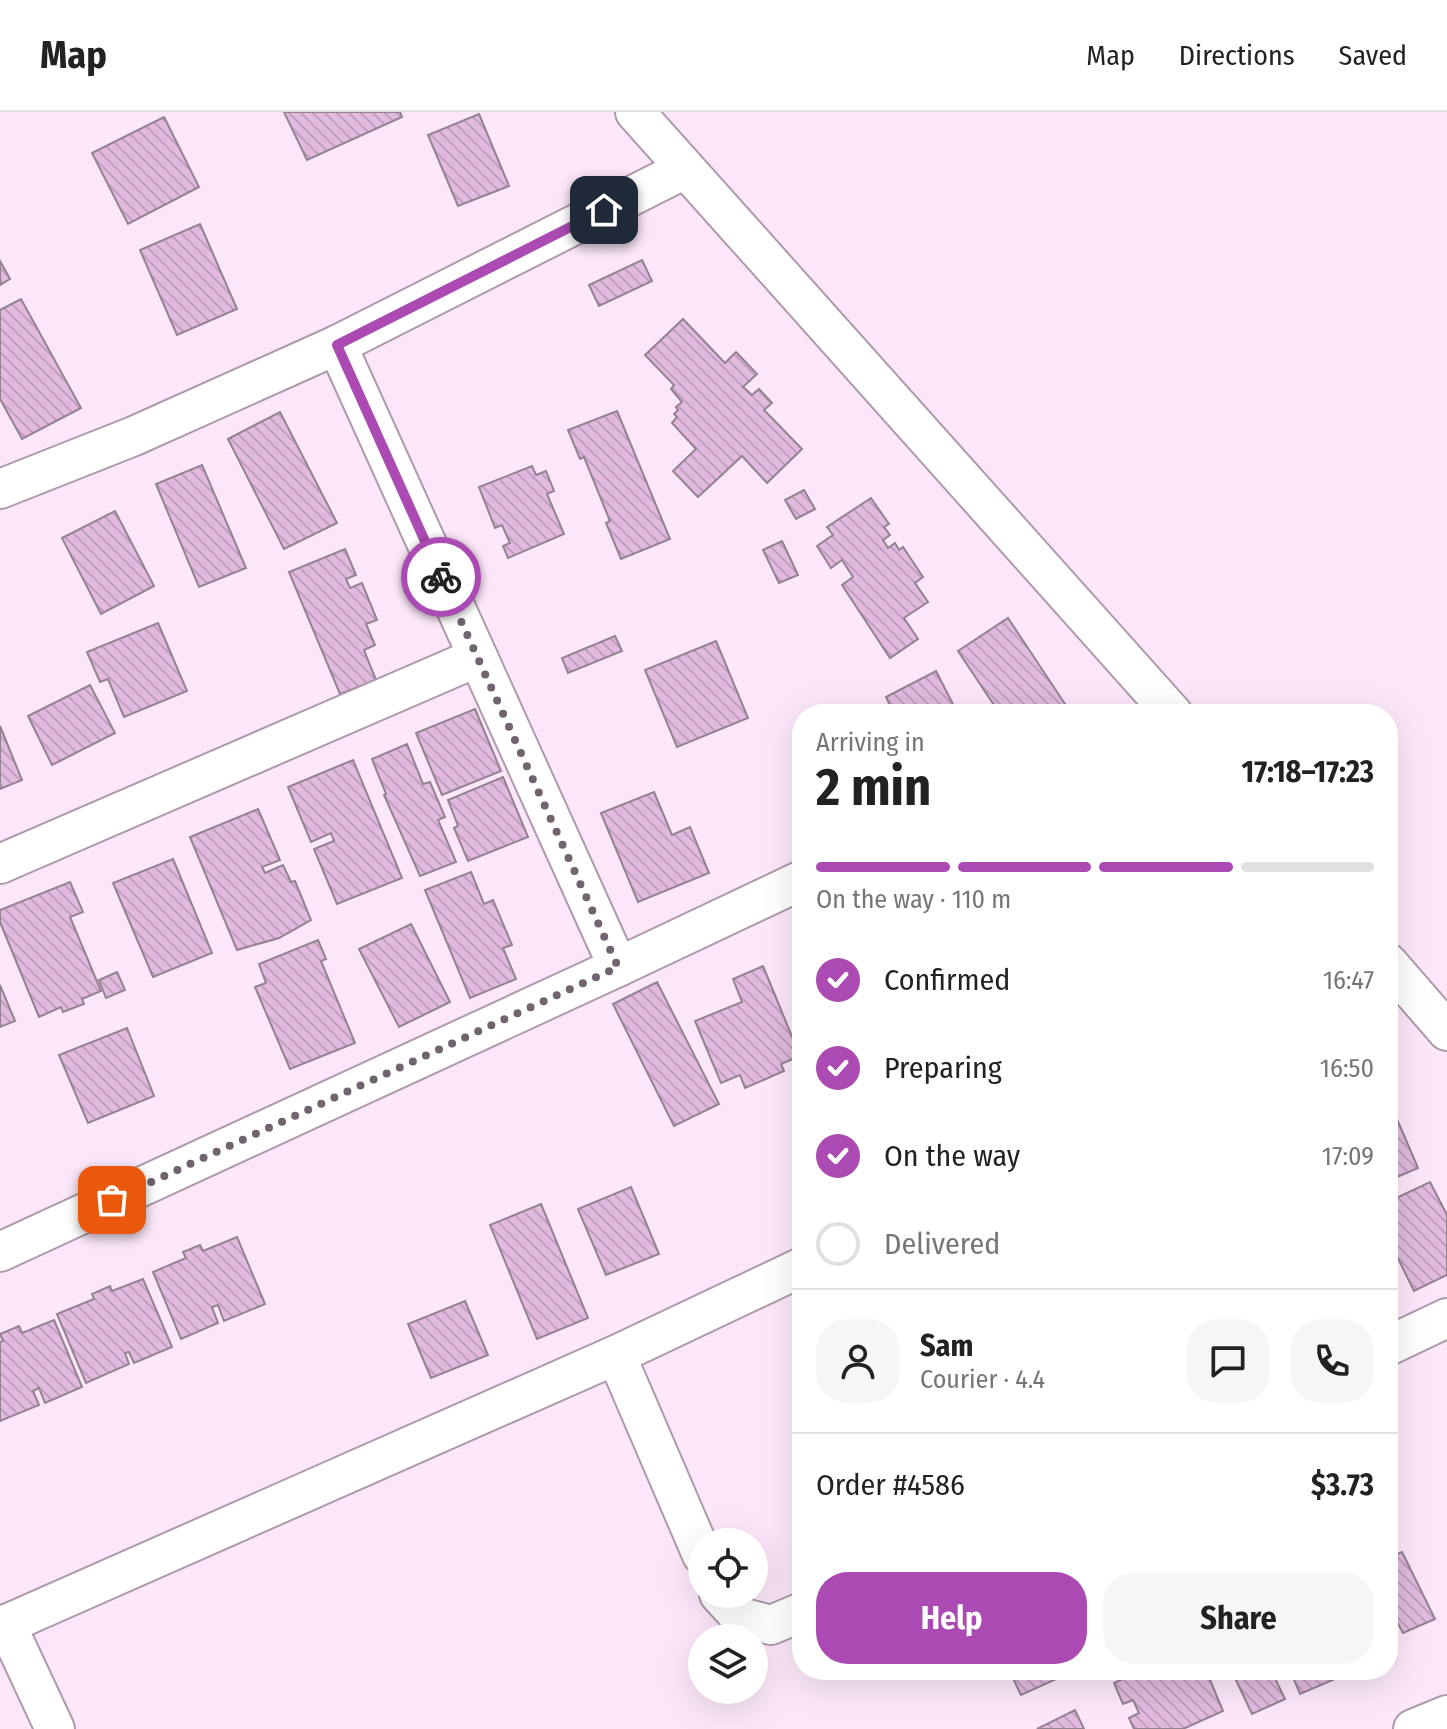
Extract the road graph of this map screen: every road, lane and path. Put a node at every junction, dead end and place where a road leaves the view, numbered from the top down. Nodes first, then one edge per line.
1 (635, 112) edge
2 (685, 169) junction
3 (337, 345) junction
4 (0, 489) edge
5 (478, 657) junction
6 (1157, 704) edge
7 (0, 864) edge
8 (792, 885) edge
9 (618, 967) junction
10 (1398, 983) edge
11 (1447, 1031) edge
12 (0, 1252) edge
13 (792, 1272) edge
14 (1447, 1318) edge
15 (1398, 1341) edge
16 (616, 1355) junction
17 (690, 1528) edge
18 (732, 1608) edge
19 (792, 1616) edge
20 (3, 1626) edge
21 (1447, 1715) edge
22 (55, 1729) edge
23 (1413, 1729) edge

1 - 2 street
2 - 3 street
2 - 6 street
3 - 4 street
3 - 5 street
5 - 7 street
5 - 9 street
8 - 9 street
9 - 12 street
10 - 11 street
13 - 16 street
14 - 15 street
16 - 17 street
16 - 20 street
18 - 19 street
20 - 22 street
21 - 23 street

